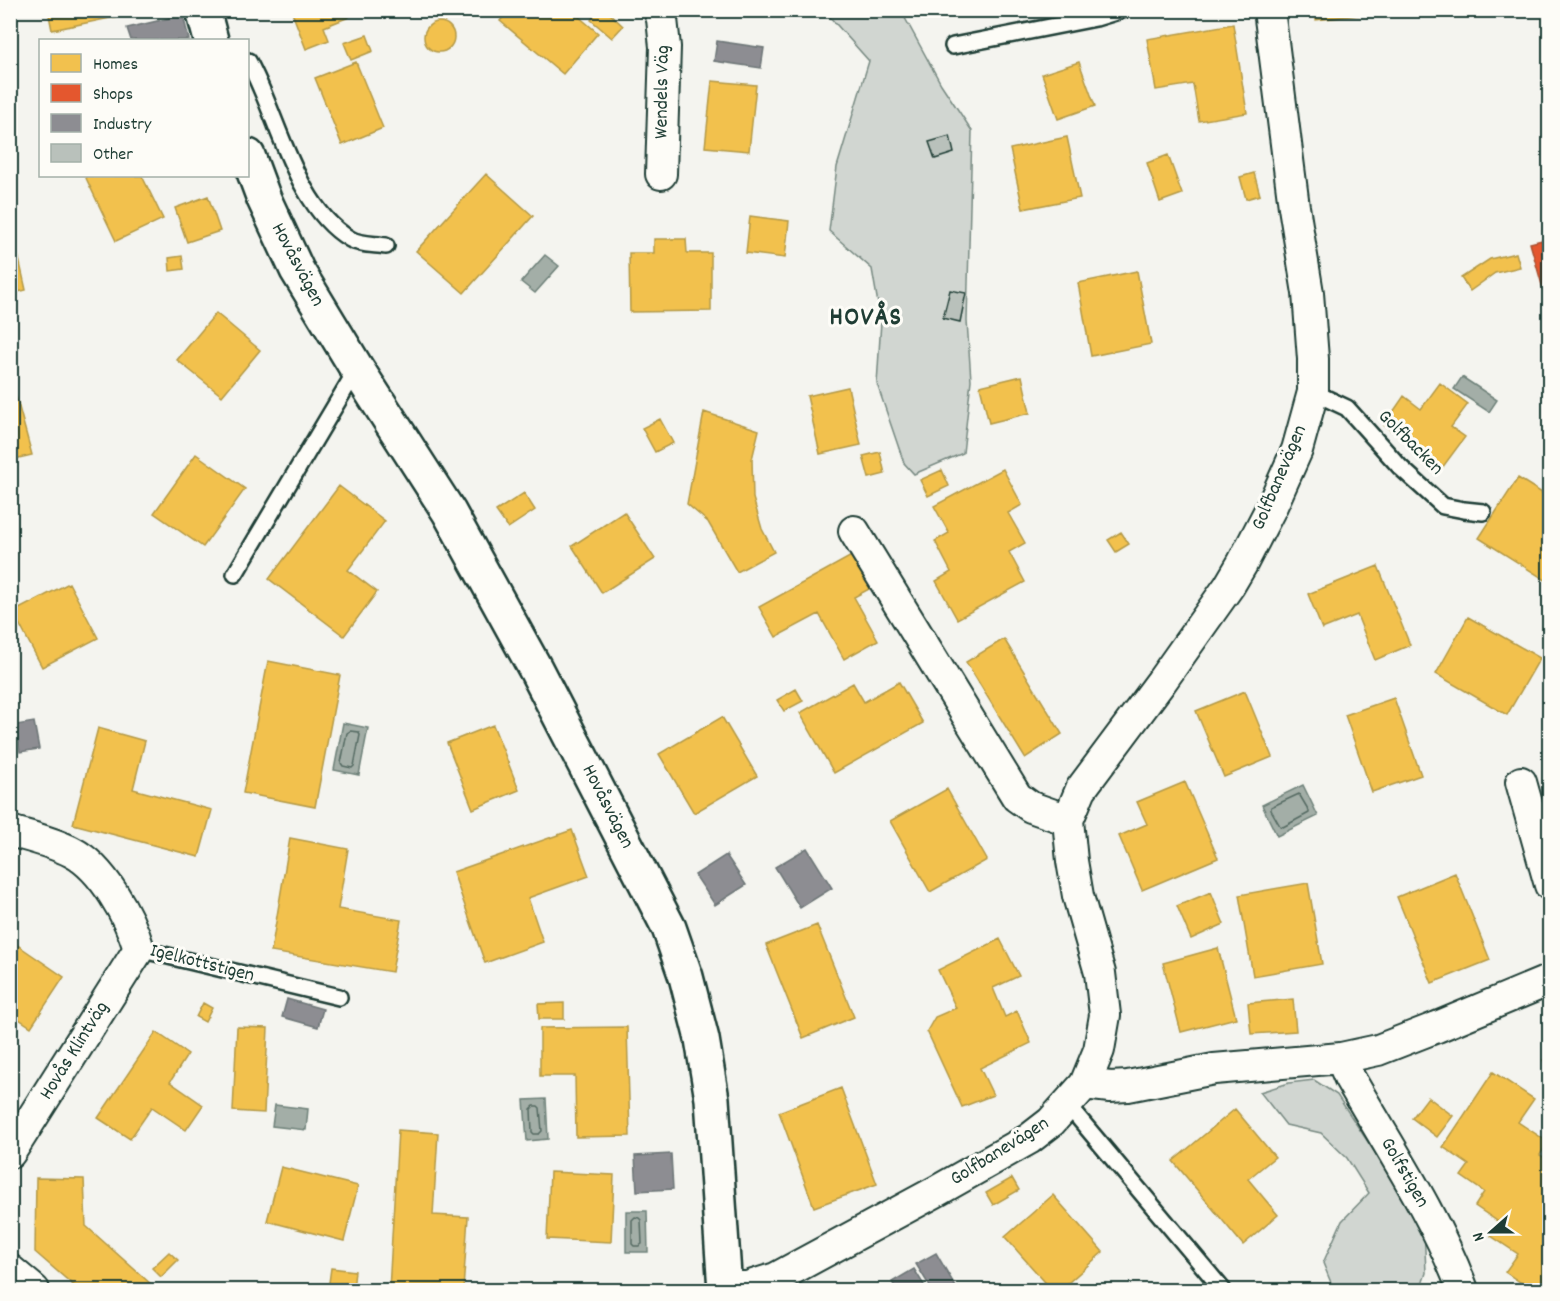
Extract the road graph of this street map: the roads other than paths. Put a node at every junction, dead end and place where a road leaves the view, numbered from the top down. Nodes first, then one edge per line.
1 (659, 10) edge
2 (1122, 10) edge
3 (1269, 10) edge
4 (953, 46) dead end
5 (249, 64) edge
6 (249, 159) edge
7 (661, 174) dead end
8 (386, 246) dead end
9 (357, 369) junction
10 (1313, 392) junction
11 (1483, 512) dead end
12 (854, 531) dead end
13 (235, 574) dead end
14 (1521, 782) dead end
15 (1068, 820) junction
16 (10, 831) edge
17 (1550, 885) edge
18 (139, 949) junction
19 (1550, 980) edge
20 (339, 997) dead end
21 (1341, 1058) junction
22 (1076, 1094) junction
23 (10, 1153) edge
24 (10, 1270) edge
25 (725, 1289) edge
26 (34, 1290) edge
27 (1223, 1290) edge
28 (1463, 1290) edge

1 - 7 street, Wendels Väg
2 - 4 lane
3 - 10 street, Golfbanevägen
5 - 8 lane
6 - 9 street, Hovåsvägen
9 - 13 lane
9 - 25 street, Hovåsvägen
10 - 11 lane, Golfbacken
10 - 15 street, Golfbanevägen
12 - 15 street
14 - 17 street
15 - 22 street, Golfbanevägen
16 - 18 street, Igelkottstigen
18 - 20 lane, Igelkottstigen
18 - 23 street, Hovås Klintväg
19 - 21 street
21 - 22 street
21 - 28 street, Golfstigen
22 - 25 street, Golfbanevägen
22 - 27 lane
24 - 26 street

